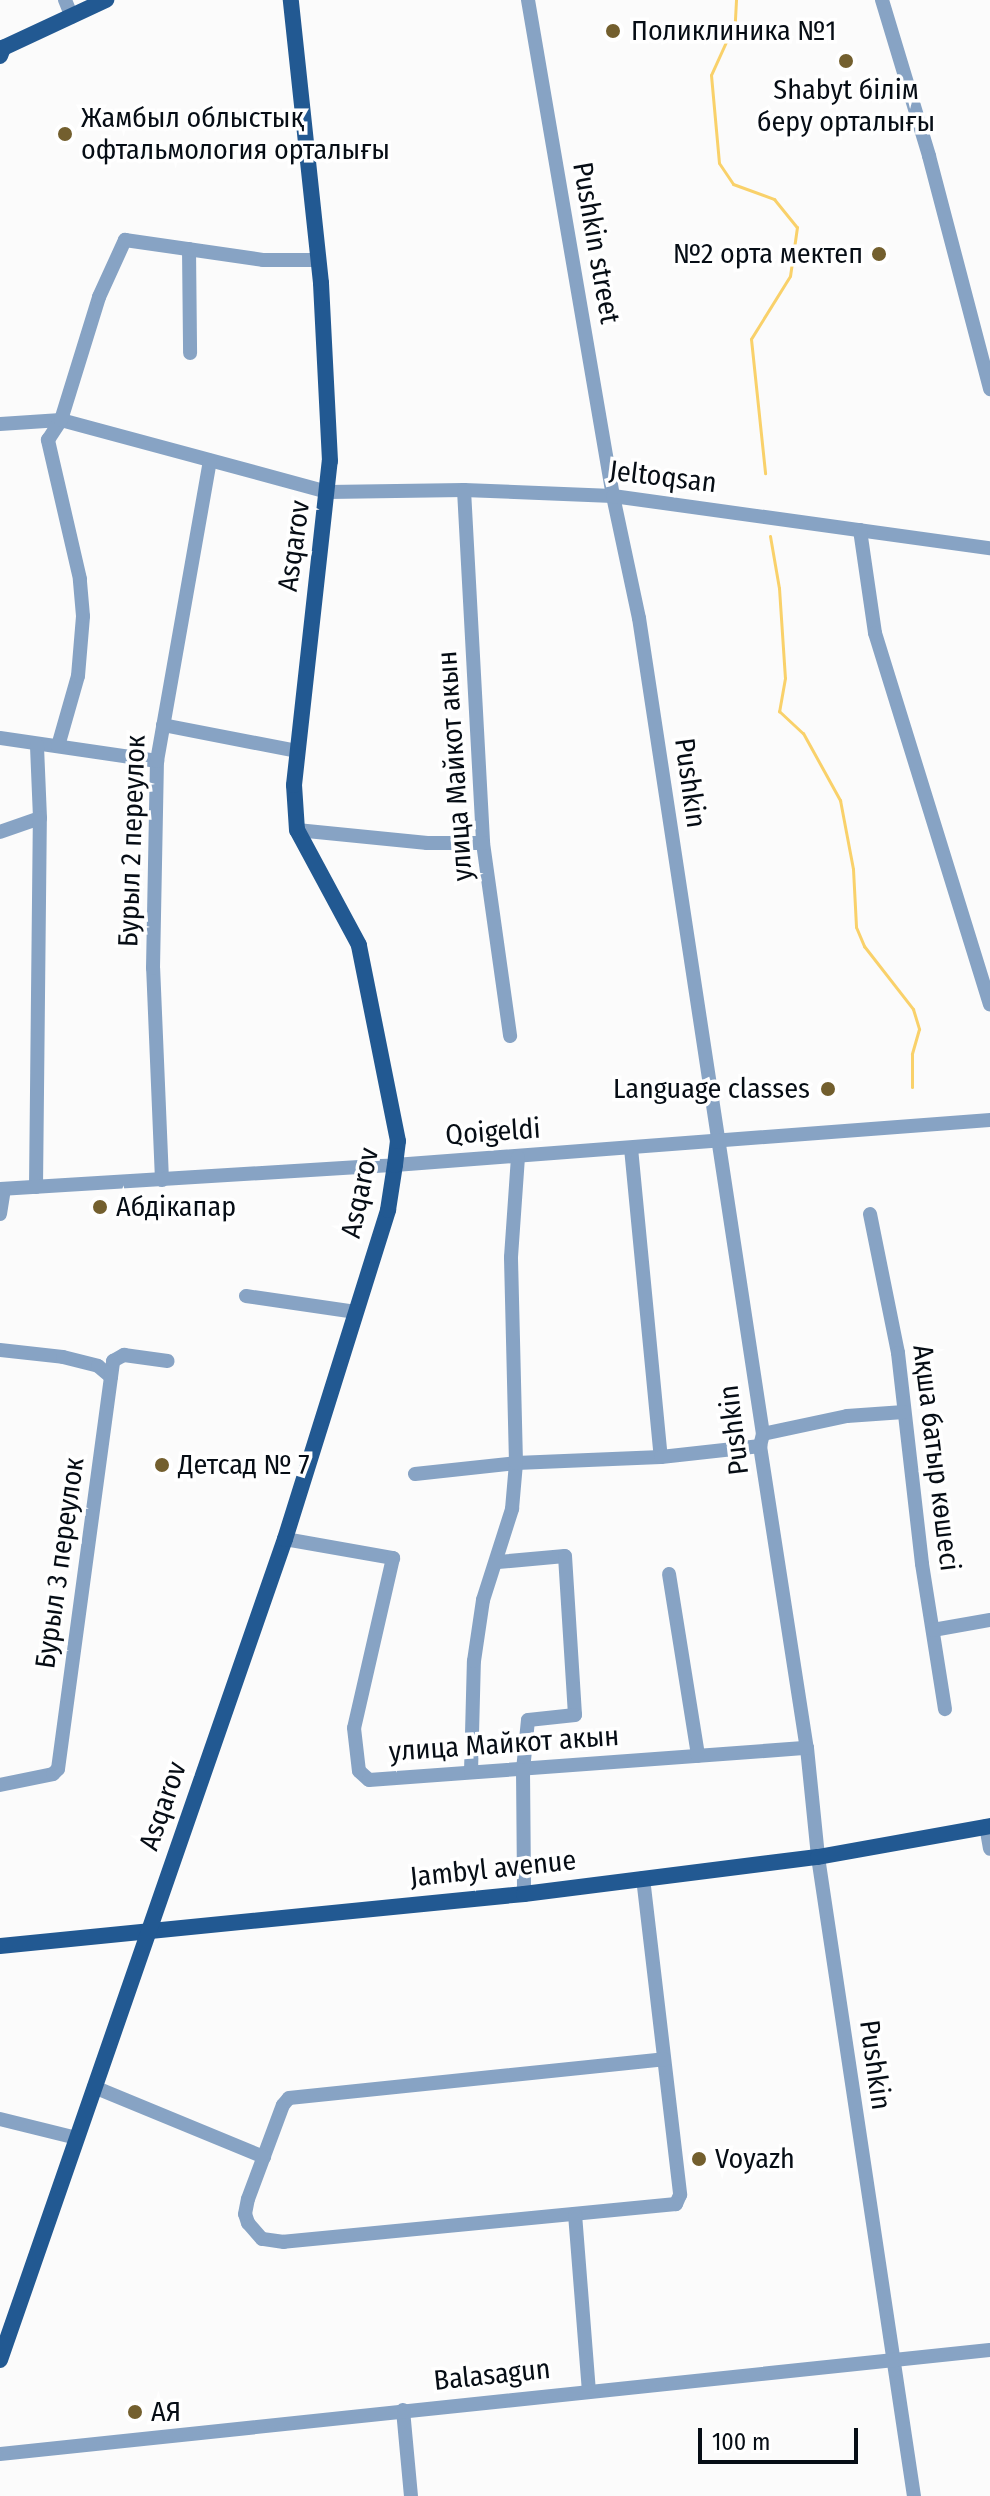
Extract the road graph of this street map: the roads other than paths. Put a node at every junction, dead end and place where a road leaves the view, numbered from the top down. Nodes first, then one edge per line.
1 (65, 0) edge
2 (106, 0) edge
3 (291, 0) edge
4 (528, 0) edge
5 (882, 0) edge
6 (72, 17) junction
7 (0, 56) edge
8 (189, 249) junction
9 (317, 260) junction
10 (190, 353) dead end
11 (990, 389) edge
12 (61, 420) junction
13 (0, 424) edge
14 (210, 461) junction
15 (464, 490) junction
16 (328, 492) junction
17 (613, 496) junction
18 (860, 530) junction
19 (990, 548) edge
20 (163, 725) junction
21 (0, 738) edge
22 (37, 745) junction
23 (58, 746) junction
24 (297, 751) junction
25 (157, 761) junction
26 (40, 818) junction
27 (297, 830) junction
28 (0, 832) edge
29 (483, 843) junction
30 (990, 1005) edge
31 (510, 1036) dead end
32 (990, 1120) edge
33 (717, 1141) junction
34 (631, 1148) junction
35 (518, 1157) junction
36 (395, 1165) junction
37 (162, 1180) junction
38 (36, 1187) junction
39 (2, 1189) edge
40 (0, 1214) edge
41 (870, 1214) dead end
42 (246, 1296) dead end
43 (356, 1312) junction
44 (0, 1350) edge
45 (168, 1361) dead end
46 (111, 1377) junction
47 (904, 1412) junction
48 (762, 1440) junction
49 (661, 1457) junction
50 (516, 1463) junction
51 (415, 1474) dead end
52 (285, 1539) junction
53 (498, 1562) junction
54 (669, 1574) dead end
55 (990, 1620) edge
56 (933, 1630) junction
57 (945, 1709) dead end
58 (807, 1748) junction
59 (698, 1756) junction
60 (523, 1770) junction
61 (471, 1772) junction
62 (0, 1785) edge
63 (988, 1826) edge
64 (990, 1849) edge
65 (818, 1857) junction
66 (643, 1878) junction
67 (524, 1894) junction
68 (146, 1931) junction
69 (0, 1946) edge
70 (664, 2059) junction
71 (94, 2087) junction
72 (0, 2119) edge
73 (77, 2138) junction
74 (264, 2157) junction
75 (575, 2214) junction
76 (990, 2350) edge
77 (0, 2360) edge
78 (892, 2362) junction
79 (589, 2391) junction
80 (403, 2410) junction
81 (0, 2454) edge
82 (411, 2496) edge
83 (914, 2496) edge

1 - 6 street
2 - 6 main road
3 - 9 main road, Asqarov
4 - 17 street, Pushkin street
5 - 11 street
6 - 7 main road
8 - 9 street
8 - 10 street
8 - 12 street
9 - 16 main road, Asqarov
12 - 13 street, Jeltoqsan
12 - 14 street, Jeltoqsan
12 - 23 street
14 - 16 street, Jeltoqsan
14 - 20 street, Бурыл 2 переулок
15 - 16 street, Jeltoqsan
15 - 17 street, Jeltoqsan
15 - 29 street, улица Майкот акын
16 - 24 main road, Asqarov
17 - 18 street, Jeltoqsan
17 - 33 street, Pushkin
18 - 19 street, Jeltoqsan
18 - 30 street
20 - 24 street
20 - 25 street, Бурыл 2 переулок
21 - 22 street
22 - 23 street
22 - 26 street
23 - 25 street
24 - 27 main road, Asqarov
25 - 37 street, Бурыл 2 переулок
26 - 28 street
26 - 38 street
27 - 29 street
27 - 36 main road, Asqarov
29 - 31 street, улица Майкот акын
32 - 33 street, Qoigeldi
33 - 34 street, Qoigeldi
33 - 48 street, Pushkin
34 - 35 street, Qoigeldi
34 - 49 street
35 - 36 street, Qoigeldi
35 - 50 street
36 - 37 street, Qoigeldi
36 - 43 main road, Asqarov
37 - 38 street, Qoigeldi
38 - 39 street, Qoigeldi
39 - 40 street
41 - 47 street, Ақша батыр көшесі
42 - 43 street
43 - 52 main road, Asqarov
44 - 46 street
45 - 46 street
46 - 62 street, Бурыл 3 переулок
47 - 48 street
47 - 56 street, Ақша батыр көшесі
48 - 49 street
48 - 58 street, Pushkin
49 - 50 street
50 - 51 street
50 - 53 street
52 - 61 street, улица Майкот акын
52 - 68 main road, Asqarov
53 - 60 street
53 - 61 street
54 - 59 street
55 - 56 street
56 - 57 street, Ақша батыр көшесі
58 - 59 street, улица Майкот акын
58 - 65 street, Pushkin
59 - 60 street, улица Майкот акын
60 - 61 street, улица Майкот акын
60 - 67 street
63 - 64 street
63 - 65 main road, Jambyl avenue
65 - 66 main road, Jambyl avenue
65 - 78 street, Pushkin
66 - 67 main road, Jambyl avenue
66 - 70 street
67 - 68 main road, Jambyl avenue
68 - 69 main road, Jambyl avenue
68 - 71 main road, Asqarov
70 - 74 street
70 - 75 street
71 - 73 main road, Asqarov
71 - 74 street
72 - 73 street
73 - 77 main road, Asqarov
74 - 75 street
75 - 79 street
76 - 78 street, Balasagun
78 - 79 street, Balasagun
78 - 83 street, Pushkin
79 - 80 street, Balasagun
80 - 81 street, Balasagun
80 - 82 street

